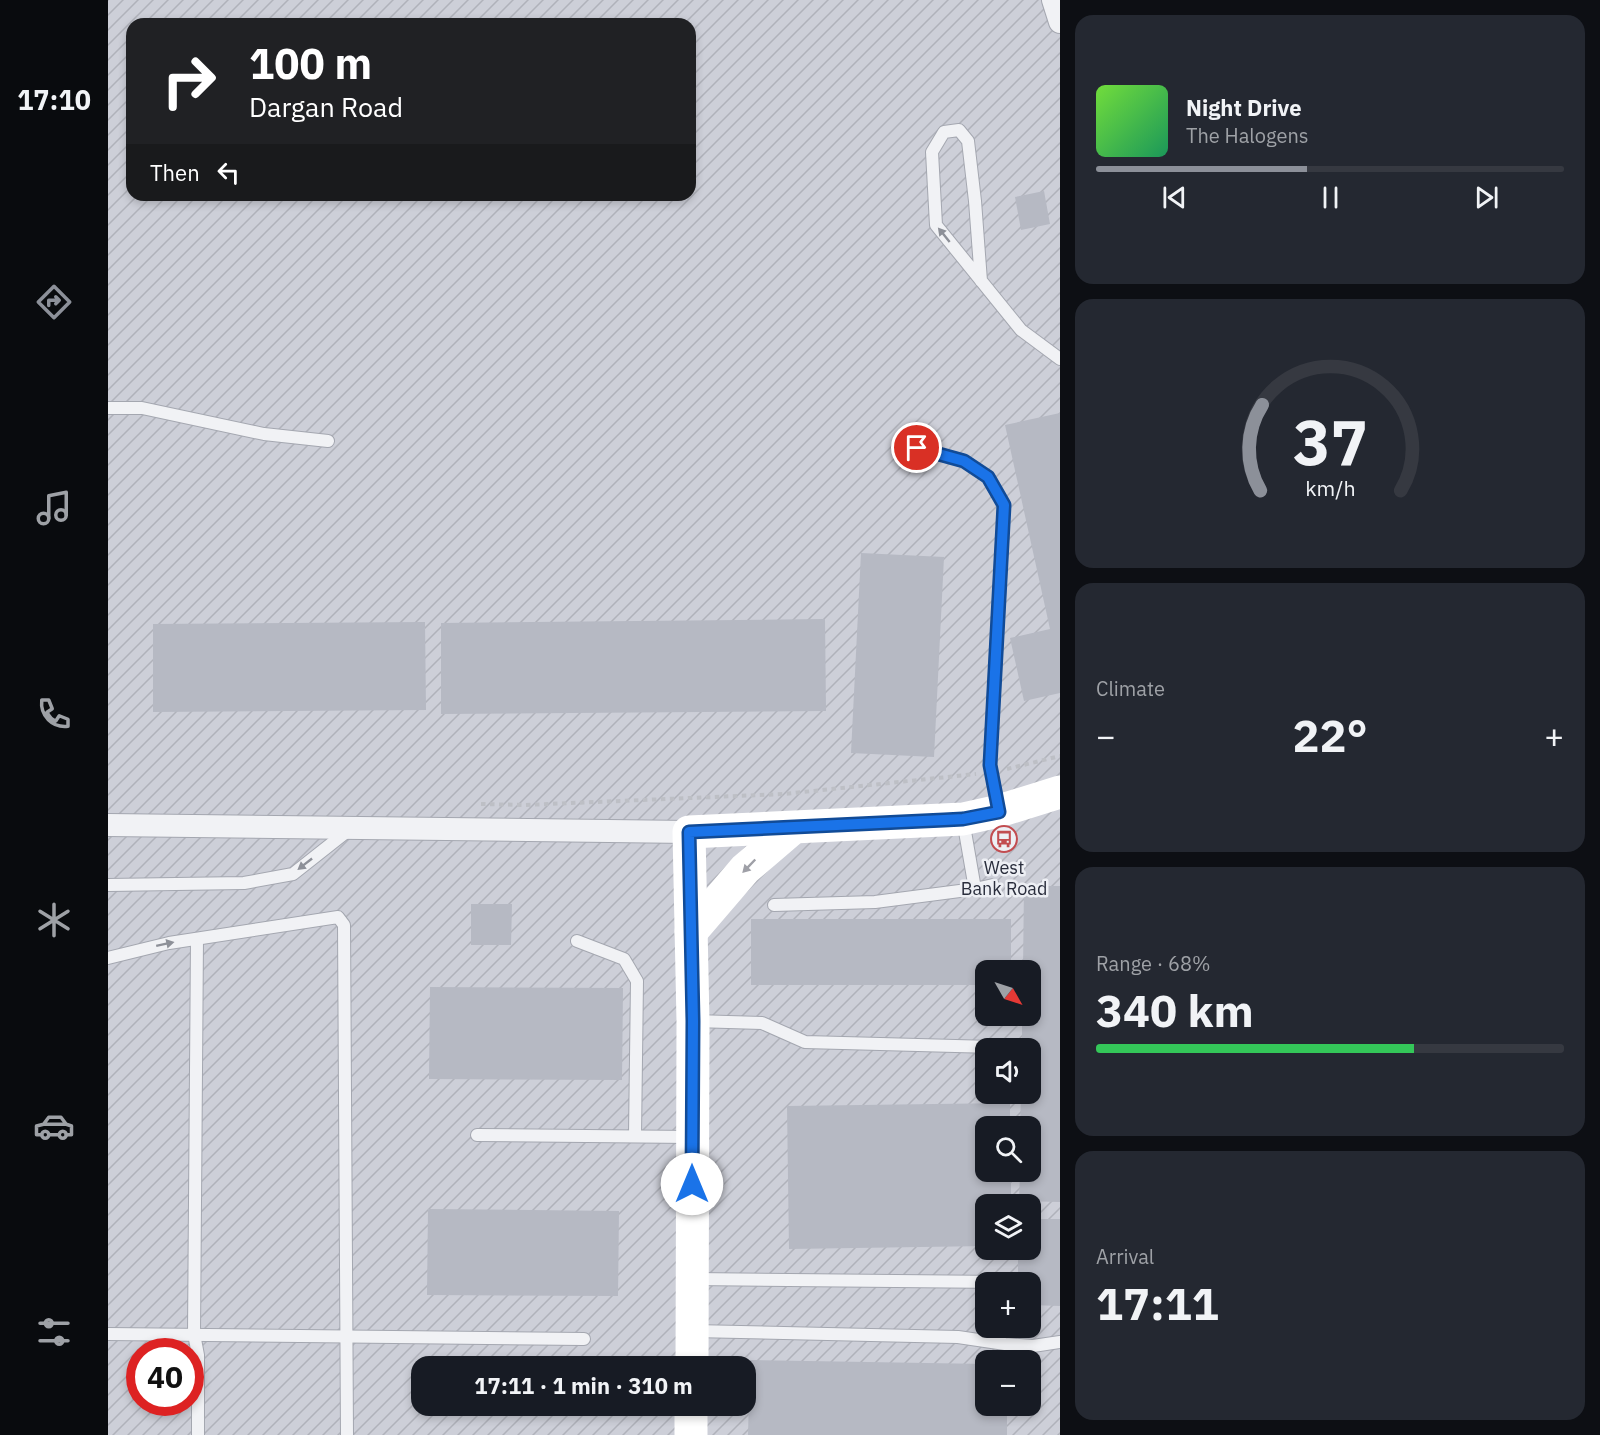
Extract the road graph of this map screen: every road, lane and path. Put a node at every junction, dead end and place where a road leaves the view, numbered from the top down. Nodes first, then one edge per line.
1 (1053, 0) edge
2 (1060, 22) edge
3 (981, 281) junction
4 (1060, 359) edge
5 (108, 408) edge
6 (328, 441) dead end
7 (917, 448) dead end
8 (1060, 756) edge
9 (991, 772) junction
10 (1060, 792) edge
11 (478, 804) dead end
12 (999, 812) junction
13 (963, 819) junction
14 (108, 825) edge
15 (351, 828) junction
16 (793, 828) junction
17 (689, 832) junction
18 (108, 885) edge
19 (993, 885) dead end
20 (975, 889) junction
21 (774, 905) dead end
22 (692, 932) junction
23 (197, 939) junction
24 (577, 941) dead end
25 (108, 958) edge
26 (693, 1021) junction
27 (975, 1047) edge
28 (477, 1135) dead end
29 (635, 1135) junction
30 (692, 1137) junction
31 (692, 1279) junction
32 (975, 1282) edge
33 (692, 1331) junction
34 (108, 1334) edge
35 (194, 1334) junction
36 (347, 1337) junction
37 (584, 1340) dead end
38 (1060, 1342) edge
39 (692, 1356) edge
40 (691, 1416) edge
41 (198, 1435) edge
42 (347, 1435) edge
43 (691, 1435) edge

1 - 2 street
3 -> 3 lane
3 - 4 lane
5 - 6 lane
7 - 9 lane
8 - 9 path
9 - 11 path
9 - 12 lane
10 - 12 street
12 - 13 street
13 - 16 street
13 - 20 lane
14 - 15 street
15 - 17 street
15 -> 18 lane
16 - 17 street
16 -> 22 street
17 - 22 street
19 - 20 lane
20 - 21 lane
22 - 26 street
25 -> 23 lane
23 - 35 lane
23 - 36 lane
24 - 29 lane
26 - 27 lane
26 - 30 street
28 - 29 lane
29 - 30 lane
30 - 31 street
31 - 32 lane
31 - 33 street
33 - 38 lane
33 - 39 street
34 - 35 lane
35 - 36 lane
35 - 41 lane
36 - 37 lane
36 - 42 lane
40 - 43 street

